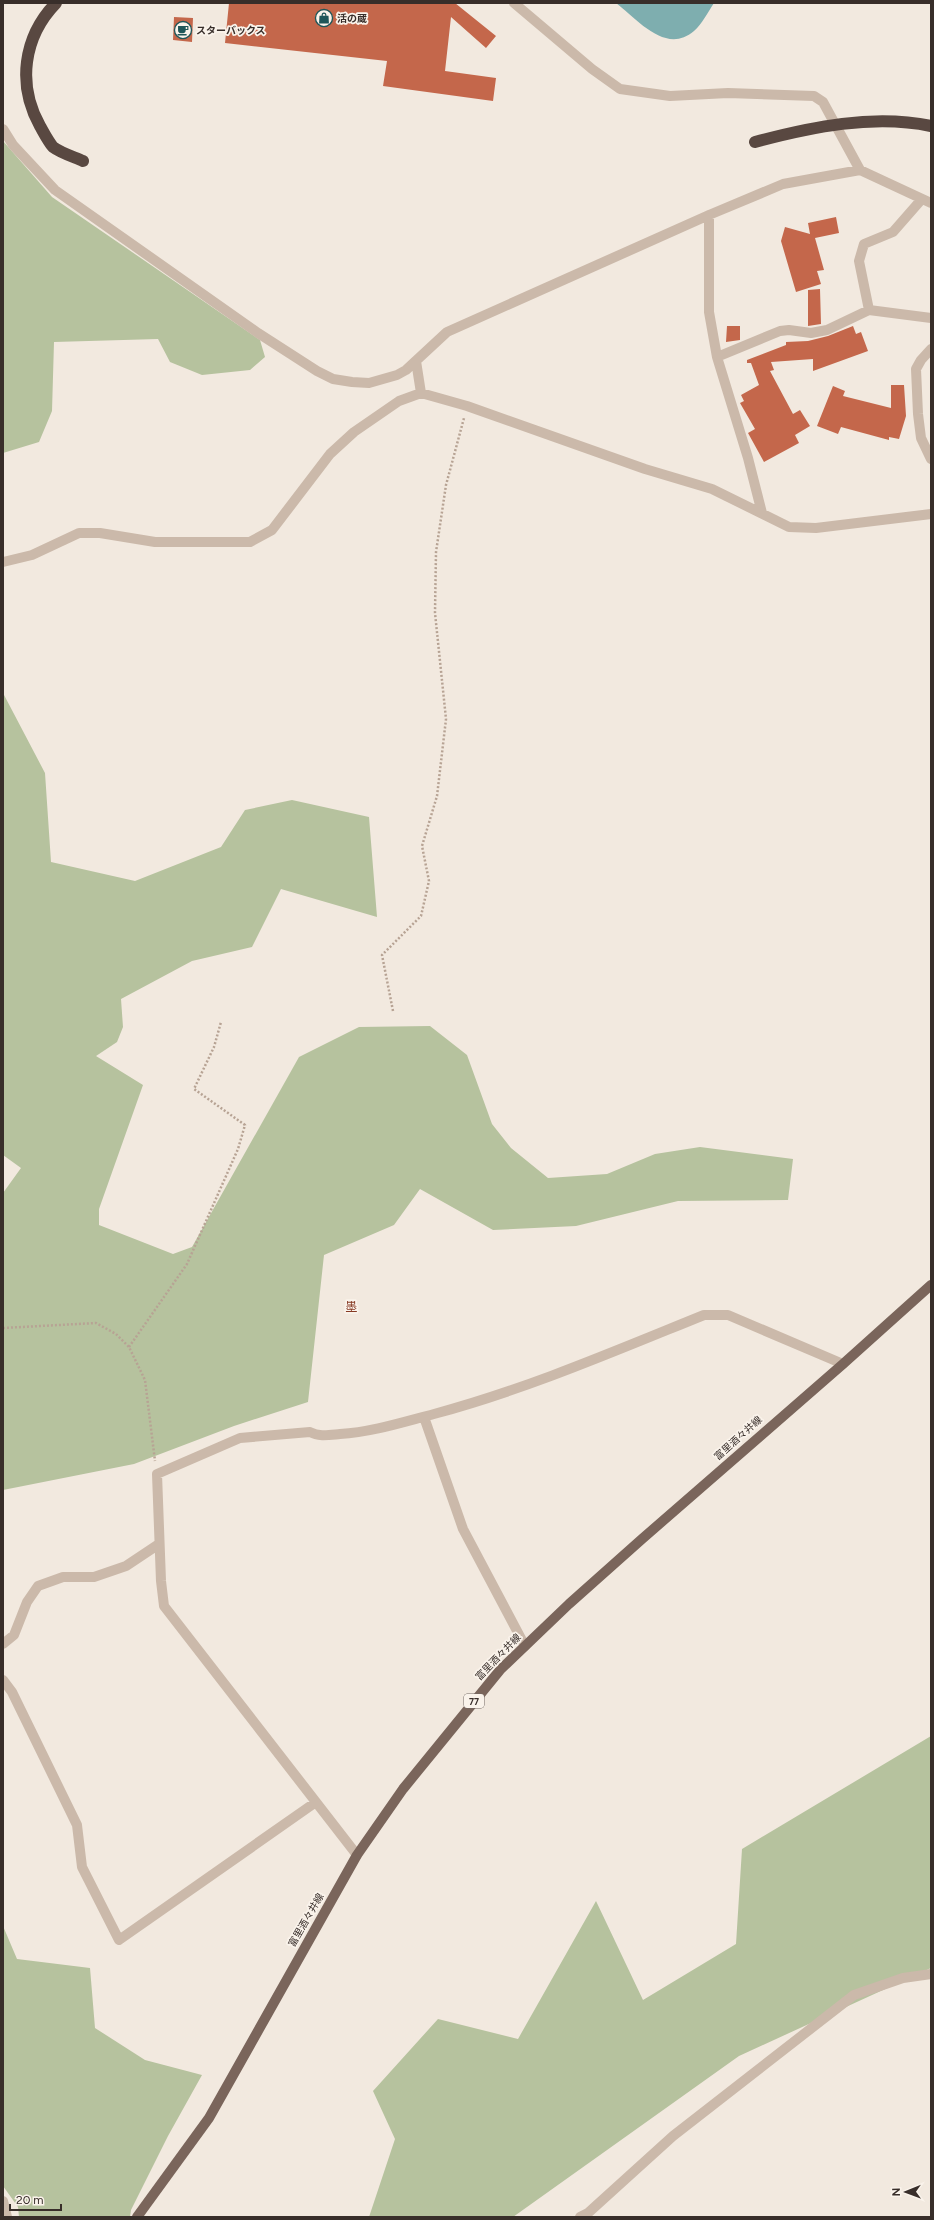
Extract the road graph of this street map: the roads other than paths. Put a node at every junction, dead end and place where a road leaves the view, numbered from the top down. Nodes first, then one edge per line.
1 (56, 3) edge
2 (514, 3) edge
3 (931, 126) edge
4 (3, 129) edge
5 (755, 142) dead end
6 (83, 161) dead end
7 (860, 170) junction
8 (926, 202) edge
9 (709, 215) junction
10 (869, 310) junction
11 (931, 318) edge
12 (931, 349) edge
13 (717, 357) junction
14 (416, 361) junction
15 (421, 393) junction
16 (931, 459) edge
17 (762, 513) junction
18 (931, 514) edge
19 (3, 562) edge
20 (931, 1285) edge
21 (843, 1364) junction
22 (424, 1417) junction
23 (159, 1544) junction
24 (3, 1644) edge
25 (525, 1646) junction
26 (3, 1680) edge
27 (316, 1802) junction
28 (357, 1855) junction
29 (931, 1974) edge
30 (3, 2201) edge
31 (586, 2216) edge
32 (7, 2217) edge
33 (137, 2217) edge

1 - 6 highway
2 - 7 street
3 - 5 highway
4 - 14 street
7 - 8 street
7 - 9 street
8 - 10 street
9 - 13 street
9 - 14 street
10 - 11 street
10 - 13 street
12 - 16 street
13 - 17 street
14 - 15 street
15 - 17 street
15 - 19 street
17 - 18 street
20 - 21 main road, 富里酒々井線 / 77
21 - 22 street
21 - 25 main road, 富里酒々井線 / 77
22 - 23 street
22 - 25 street
23 - 24 street
23 - 27 street
25 - 28 main road, 富里酒々井線 / 77
26 - 27 street
27 - 28 street
28 - 33 main road, 富里酒々井線 / 77
29 - 31 street
30 - 32 street

